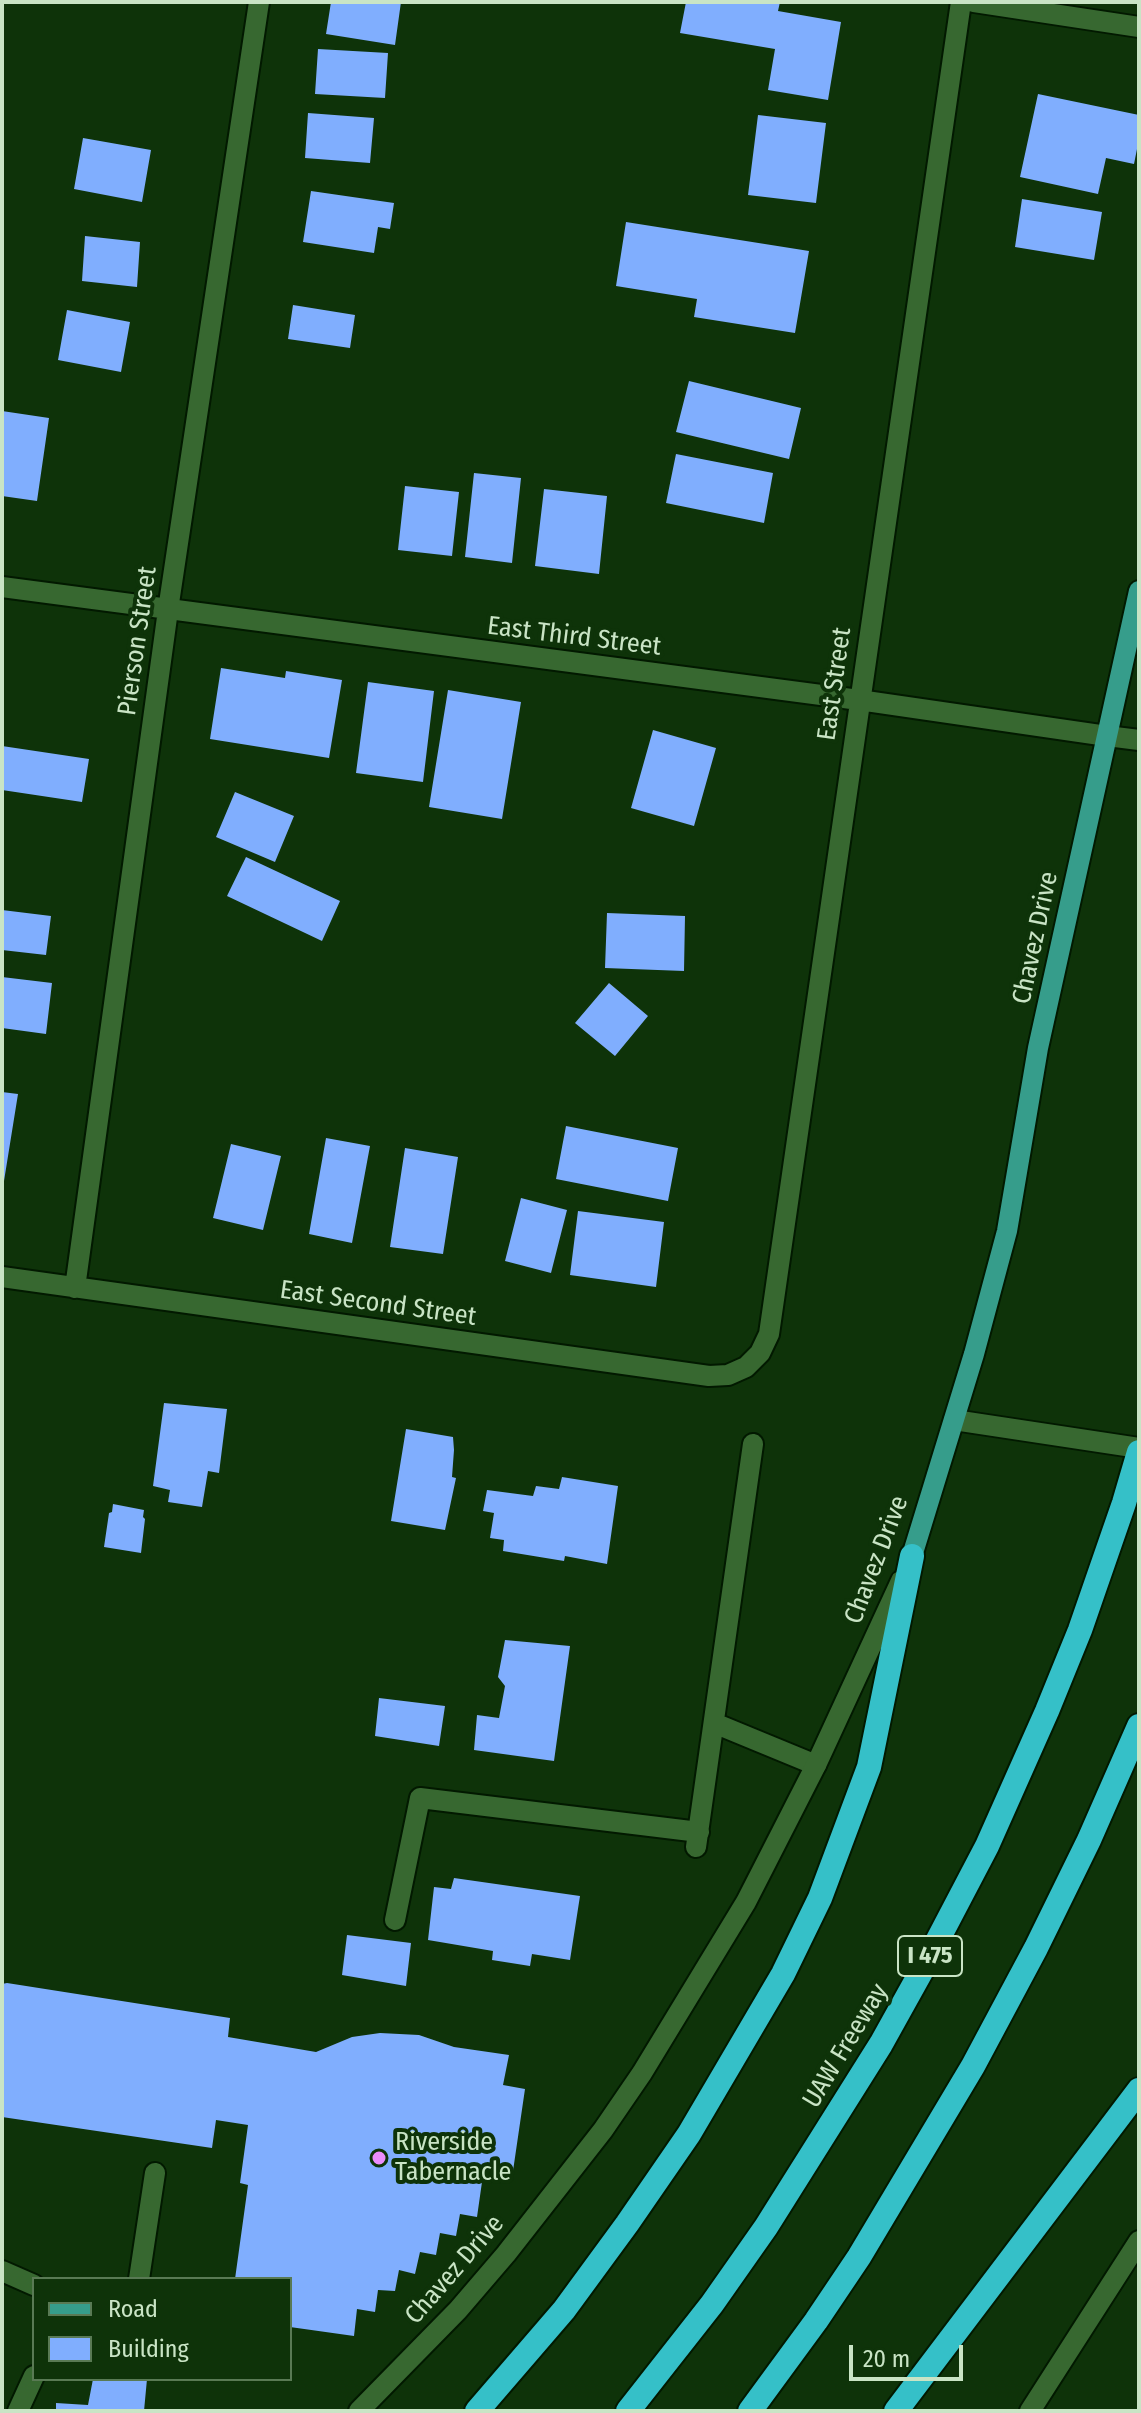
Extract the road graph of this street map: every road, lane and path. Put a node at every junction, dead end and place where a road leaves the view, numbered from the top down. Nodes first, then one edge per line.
1 (259, 2) edge
2 (961, 2) edge
3 (974, 2) edge
4 (1139, 27) edge
5 (2, 587) edge
6 (1139, 591) edge
7 (168, 610) junction
8 (859, 700) junction
9 (1107, 736) junction
10 (1139, 740) edge
11 (2, 1277) edge
12 (75, 1288) junction
13 (746, 1367) joint
14 (954, 1420) junction
15 (753, 1444) dead end
16 (1139, 1450) edge
17 (912, 1556) junction
18 (714, 1723) junction
19 (1139, 1726) edge
20 (816, 1765) junction
21 (395, 1920) dead end
22 (1139, 2090) edge
23 (155, 2173) dead end
24 (1139, 2241) edge
25 (2, 2271) edge
26 (139, 2277) edge
27 (32, 2284) edge
28 (32, 2380) edge
29 (18, 2411) edge
30 (359, 2411) edge
31 (477, 2411) edge
32 (628, 2411) edge
33 (750, 2411) edge
34 (896, 2411) edge
35 (1030, 2411) edge

1 - 7 street, Pierson Street
2 - 8 street, East Street
3 - 4 street
5 - 7 street, East Third Street
6 - 9 main road, Chavez Drive
7 - 8 street, East Third Street
7 - 12 street, Pierson Street
8 - 9 street, East Third Street
8 - 13 street, East Street
9 - 10 street, East Third Street
9 - 14 main road, Chavez Drive
11 - 12 street, East Second Street
12 - 13 street, East Second Street
14 - 16 street
14 - 17 main road, Chavez Drive
15 - 18 street
16 - 32 highway, UAW Freeway / I 475
17 - 20 street, Chavez Drive
17 - 31 highway
18 - 20 street
18 - 21 street
19 - 33 highway
20 - 30 street, Chavez Drive
22 - 34 highway
23 - 26 street
24 - 35 street
25 - 27 street
28 - 29 street

